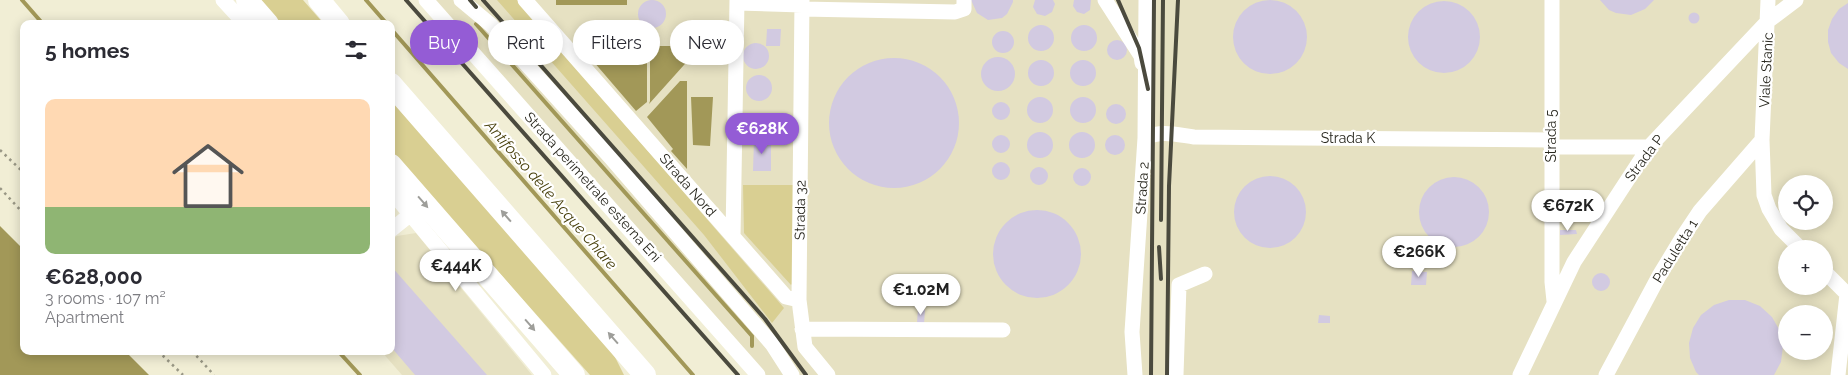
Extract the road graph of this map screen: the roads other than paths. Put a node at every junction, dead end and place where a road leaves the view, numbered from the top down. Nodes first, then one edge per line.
1 (223, 0) edge
2 (247, 0) edge
3 (318, 0) edge
4 (426, 0) edge
5 (461, 0) edge
6 (964, 0) edge
7 (1105, 0) edge
8 (1146, 0) edge
9 (1552, 0) edge
10 (1768, 0) edge
11 (1796, 0) edge
12 (737, 2) edge
13 (532, 4) edge
14 (802, 5) edge
15 (241, 20) edge
16 (264, 20) edge
17 (336, 20) edge
18 (1768, 21) junction
19 (1146, 87) junction
20 (395, 89) edge
21 (1145, 138) junction
22 (1762, 140) junction
23 (1551, 143) junction
24 (1649, 147) junction
25 (395, 170) edge
26 (395, 196) edge
27 (411, 214) junction
28 (395, 227) edge
29 (732, 236) junction
30 (1792, 240) edge
31 (1205, 274) dead end
32 (1833, 280) edge
33 (1848, 294) edge
34 (799, 300) junction
35 (1554, 301) junction
36 (802, 329) junction
37 (1003, 330) dead end
38 (544, 375) edge
39 (574, 375) edge
40 (645, 375) edge
41 (758, 375) edge
42 (792, 375) edge
43 (828, 375) edge
44 (1135, 375) edge
45 (1176, 375) edge
46 (1520, 375) edge
47 (1606, 375) edge
48 (1838, 375) edge

1 - 15 street
2 - 16 highway
3 - 17 highway
4 - 41 street, Strada perimetrale esterna Eni
5 - 42 street
6 - 14 street
7 - 19 street
8 - 19 street, Strada 2
9 - 23 street, Strada 5
10 - 18 street, Viale Stanic
11 - 18 street, Strada P
12 - 14 street
12 - 29 street
13 - 29 street, Strada Nord
14 - 34 street, Strada 32
18 - 22 street, Viale Stanic
18 - 24 street, Strada P
19 - 21 street, Strada 2
40 -> 20 highway
21 - 23 street, Strada K
21 - 44 street, Strada 2
22 - 30 street, Viale Stanic
22 - 47 street, Paduletta 1
23 - 24 street, Strada K
23 - 35 street, Strada 5
24 - 35 street, Strada P
25 -> 39 highway
26 - 27 street
27 - 28 street
27 - 38 street
29 - 34 street, Strada Nord
31 - 45 street
32 - 33 street
33 - 48 street
34 - 36 street
35 - 46 street, Strada P
36 - 37 street
36 - 43 street

